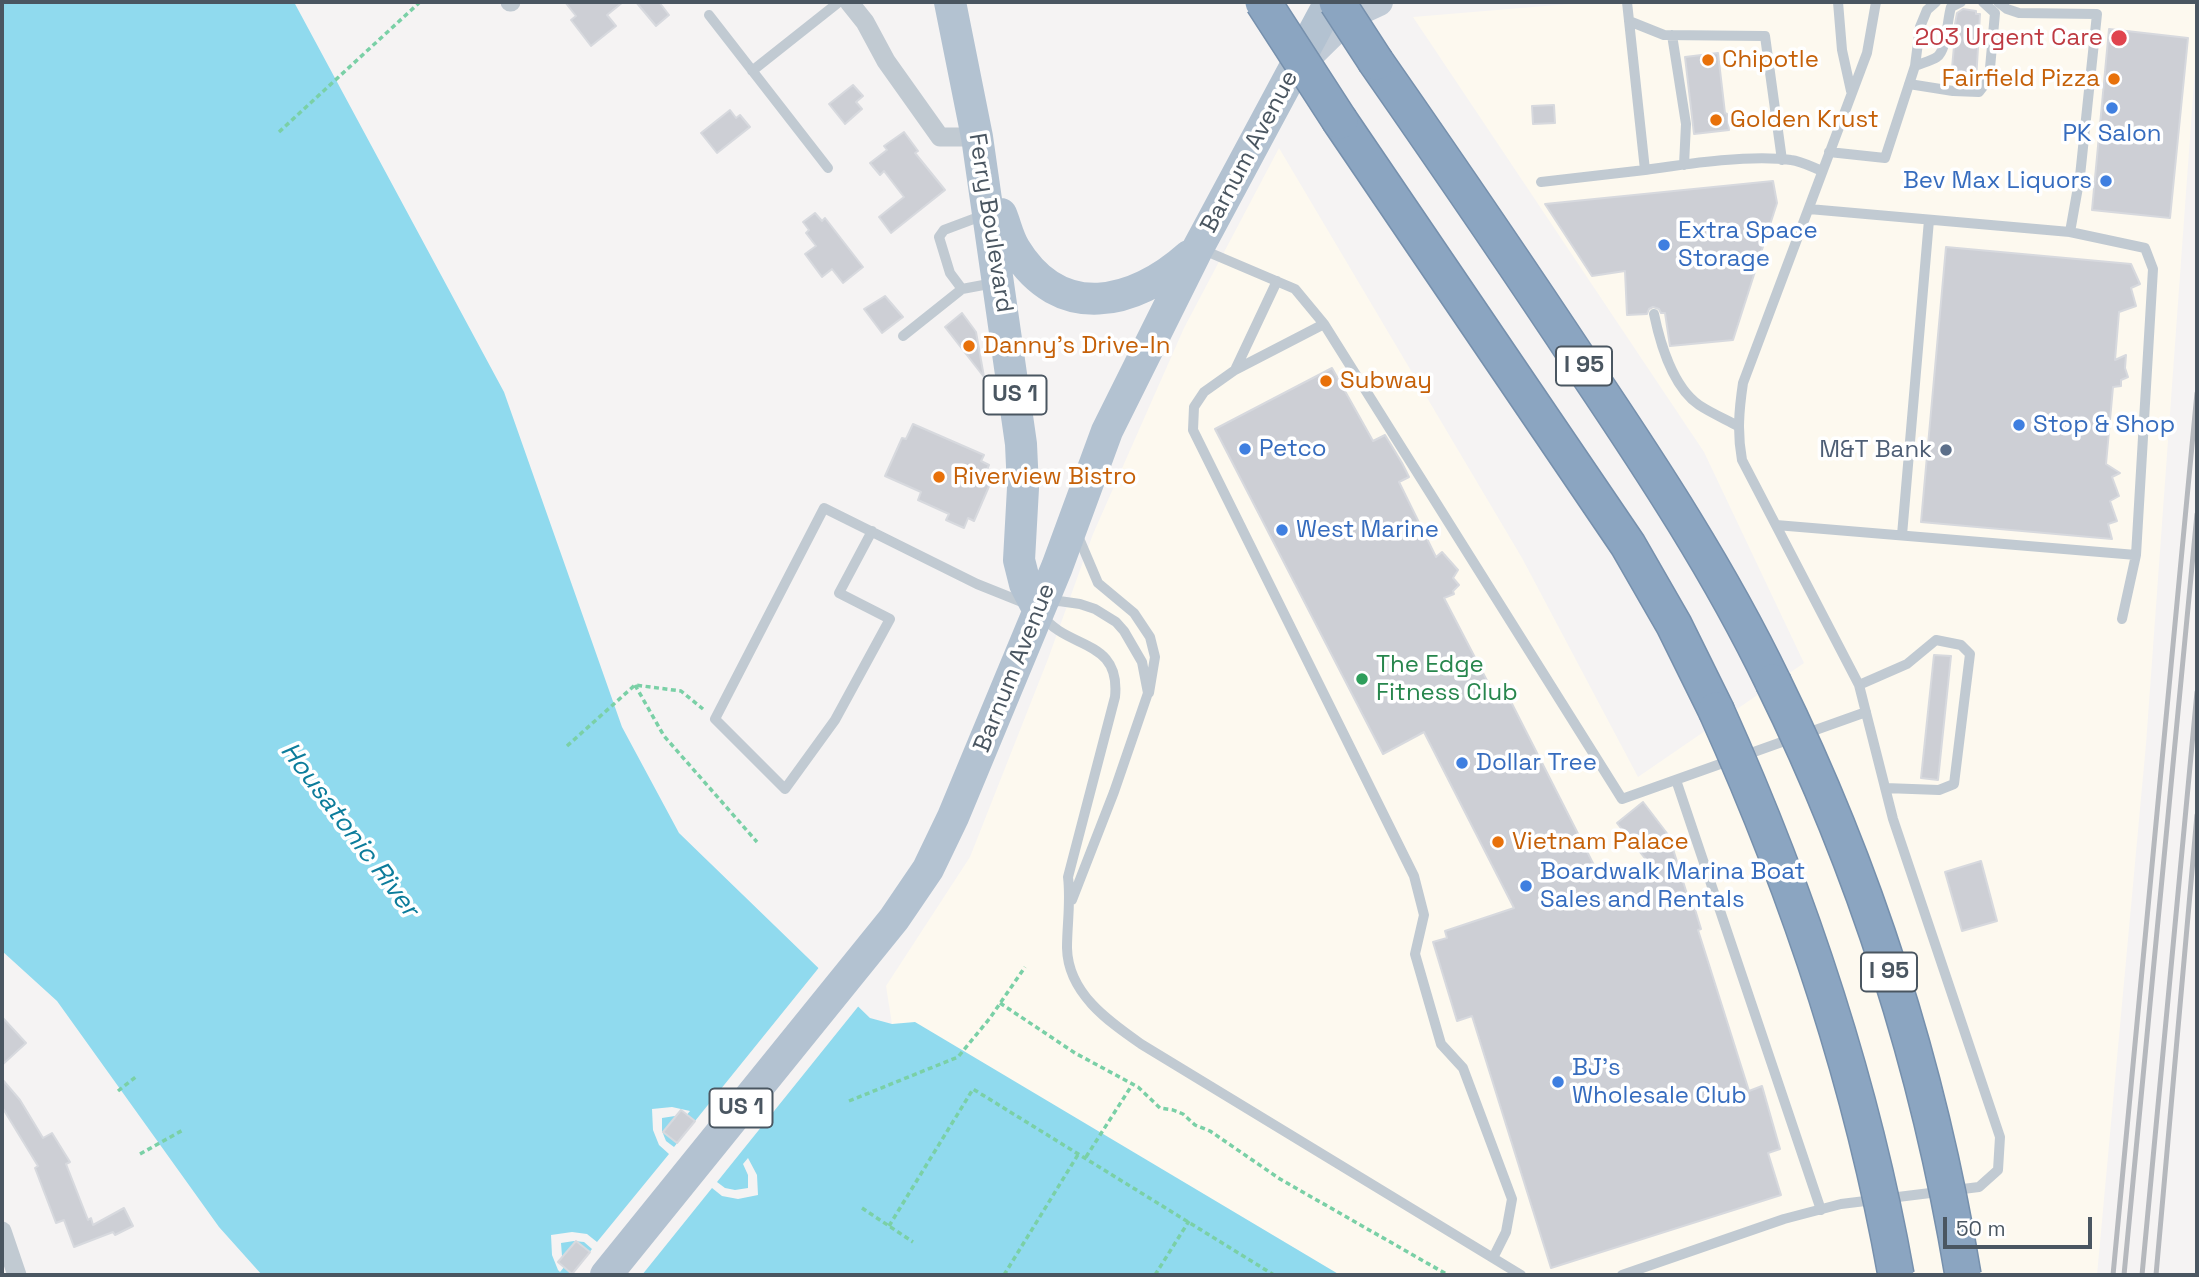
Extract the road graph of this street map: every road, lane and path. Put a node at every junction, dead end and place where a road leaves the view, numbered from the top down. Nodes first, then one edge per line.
1 (420, 2) edge
2 (839, 2) edge
3 (849, 2) edge
4 (950, 2) edge
5 (1263, 2) edge
6 (1330, 2) edge
7 (1337, 2) edge
8 (1379, 2) edge
9 (1627, 2) edge
10 (1838, 2) edge
11 (1876, 2) edge
12 (1936, 2) edge
13 (1961, 2) edge
14 (1983, 2) edge
15 (1998, 2) edge
16 (709, 15) dead end
17 (1629, 21) junction
18 (1672, 35) junction
19 (1915, 66) junction
20 (752, 71) junction
21 (1293, 72) junction
22 (1909, 84) junction
23 (1852, 91) junction
24 (279, 132) dead end
25 (978, 137) junction
26 (1829, 152) junction
27 (1782, 160) junction
28 (1684, 166) junction
29 (828, 168) dead end
30 (1646, 170) junction
31 (1822, 171) junction
32 (984, 178) junction
33 (1541, 182) dead end
34 (1809, 209) junction
35 (988, 213) junction
36 (1928, 220) junction
37 (2070, 232) junction
38 (1198, 248) junction
39 (1277, 281) junction
40 (1000, 282) junction
41 (961, 289) junction
42 (1654, 314) dead end
43 (1324, 324) junction
44 (903, 336) dead end
45 (1235, 370) junction
46 (1738, 426) junction
47 (1073, 523) junction
48 (1776, 525) junction
49 (872, 531) junction
50 (1902, 535) junction
51 (2136, 555) junction
52 (1038, 609) junction
53 (2122, 619) dead end
54 (635, 685) junction
55 (1859, 685) junction
56 (1148, 693) junction
57 (1866, 712) junction
58 (715, 719) junction
59 (568, 746) dead end
60 (1676, 780) junction
61 (1885, 788) junction
62 (757, 842) dead end
63 (1070, 902) junction
64 (1025, 967) dead end
65 (1000, 1003) junction
66 (136, 1076) dead end
67 (1132, 1084) junction
68 (118, 1091) dead end
69 (849, 1101) dead end
70 (183, 1130) dead end
71 (1079, 1153) junction
72 (140, 1154) dead end
73 (1086, 1157) junction
74 (862, 1208) dead end
75 (1821, 1210) junction
76 (1189, 1222) junction
77 (889, 1226) junction
78 (2, 1231) edge
79 (913, 1242) dead end
80 (1493, 1258) junction
81 (17, 1275) edge
82 (606, 1275) edge
83 (1004, 1275) edge
84 (1155, 1275) edge
85 (1274, 1275) edge
86 (1448, 1275) edge
87 (1521, 1275) edge
88 (1622, 1275) edge
89 (1896, 1275) edge
90 (1963, 1275) edge

1 - 24 path
2 - 20 lane
3 - 25 street
4 - 25 main road, Ferry Boulevard / US 1
5 - 89 highway, I 95, bridge
6 - 21 main road, Barnum Avenue / US 1
7 - 90 highway, I 95, bridge
8 - 21 main road
9 - 17 lane
10 - 23 lane
11 - 23 lane
12 - 19 lane
13 - 19 lane
14 - 22 lane
15 - 37 lane
16 - 20 lane
17 - 18 lane
17 - 30 lane
18 - 27 lane
18 - 28 lane
19 - 22 lane
20 - 29 lane
21 - 38 main road, Barnum Avenue / US 1
22 - 26 lane
23 - 26 lane
25 - 32 main road, Ferry Boulevard / US 1
26 - 31 lane
27 - 28 lane
27 - 31 lane
28 - 30 lane
30 - 33 lane
31 - 34 lane
32 - 35 main road, Ferry Boulevard / US 1
32 - 38 main road
34 - 36 lane
34 - 46 lane
35 - 40 main road, Ferry Boulevard / US 1
35 - 41 lane
36 - 37 lane
36 - 50 lane
37 - 51 lane
38 - 39 lane
38 - 47 main road, Barnum Avenue / US 1
39 - 43 lane
39 - 45 lane
40 - 41 lane
40 - 52 main road, Ferry Boulevard / US 1
41 - 44 lane
42 - 46 lane
43 - 45 lane
43 - 60 lane
45 - 80 lane
46 - 48 lane
47 - 52 main road, Barnum Avenue / US 1
47 - 56 lane
48 - 50 lane
48 - 55 lane
49 - 52 lane
49 - 58 lane
49 - 58 lane
50 - 51 lane
51 - 53 lane
52 - 56 lane
52 - 63 lane
52 - 82 main road, Barnum Avenue / US 1
54 - 58 path
54 - 59 path
54 - 62 path
55 - 57 lane
55 - 61 lane
56 - 63 lane
57 - 60 lane
57 - 61 lane
60 - 75 lane
61 - 75 lane
63 - 80 lane
64 - 65 path
65 - 67 path
65 - 69 path
66 - 68 path
67 - 73 path
67 - 86 path
70 - 72 path
71 - 73 path
71 - 77 path
71 - 83 path
73 - 76 path
74 - 77 path
75 - 88 lane
76 - 84 path
76 - 85 path
77 - 79 path
78 - 81 street
80 - 87 lane

